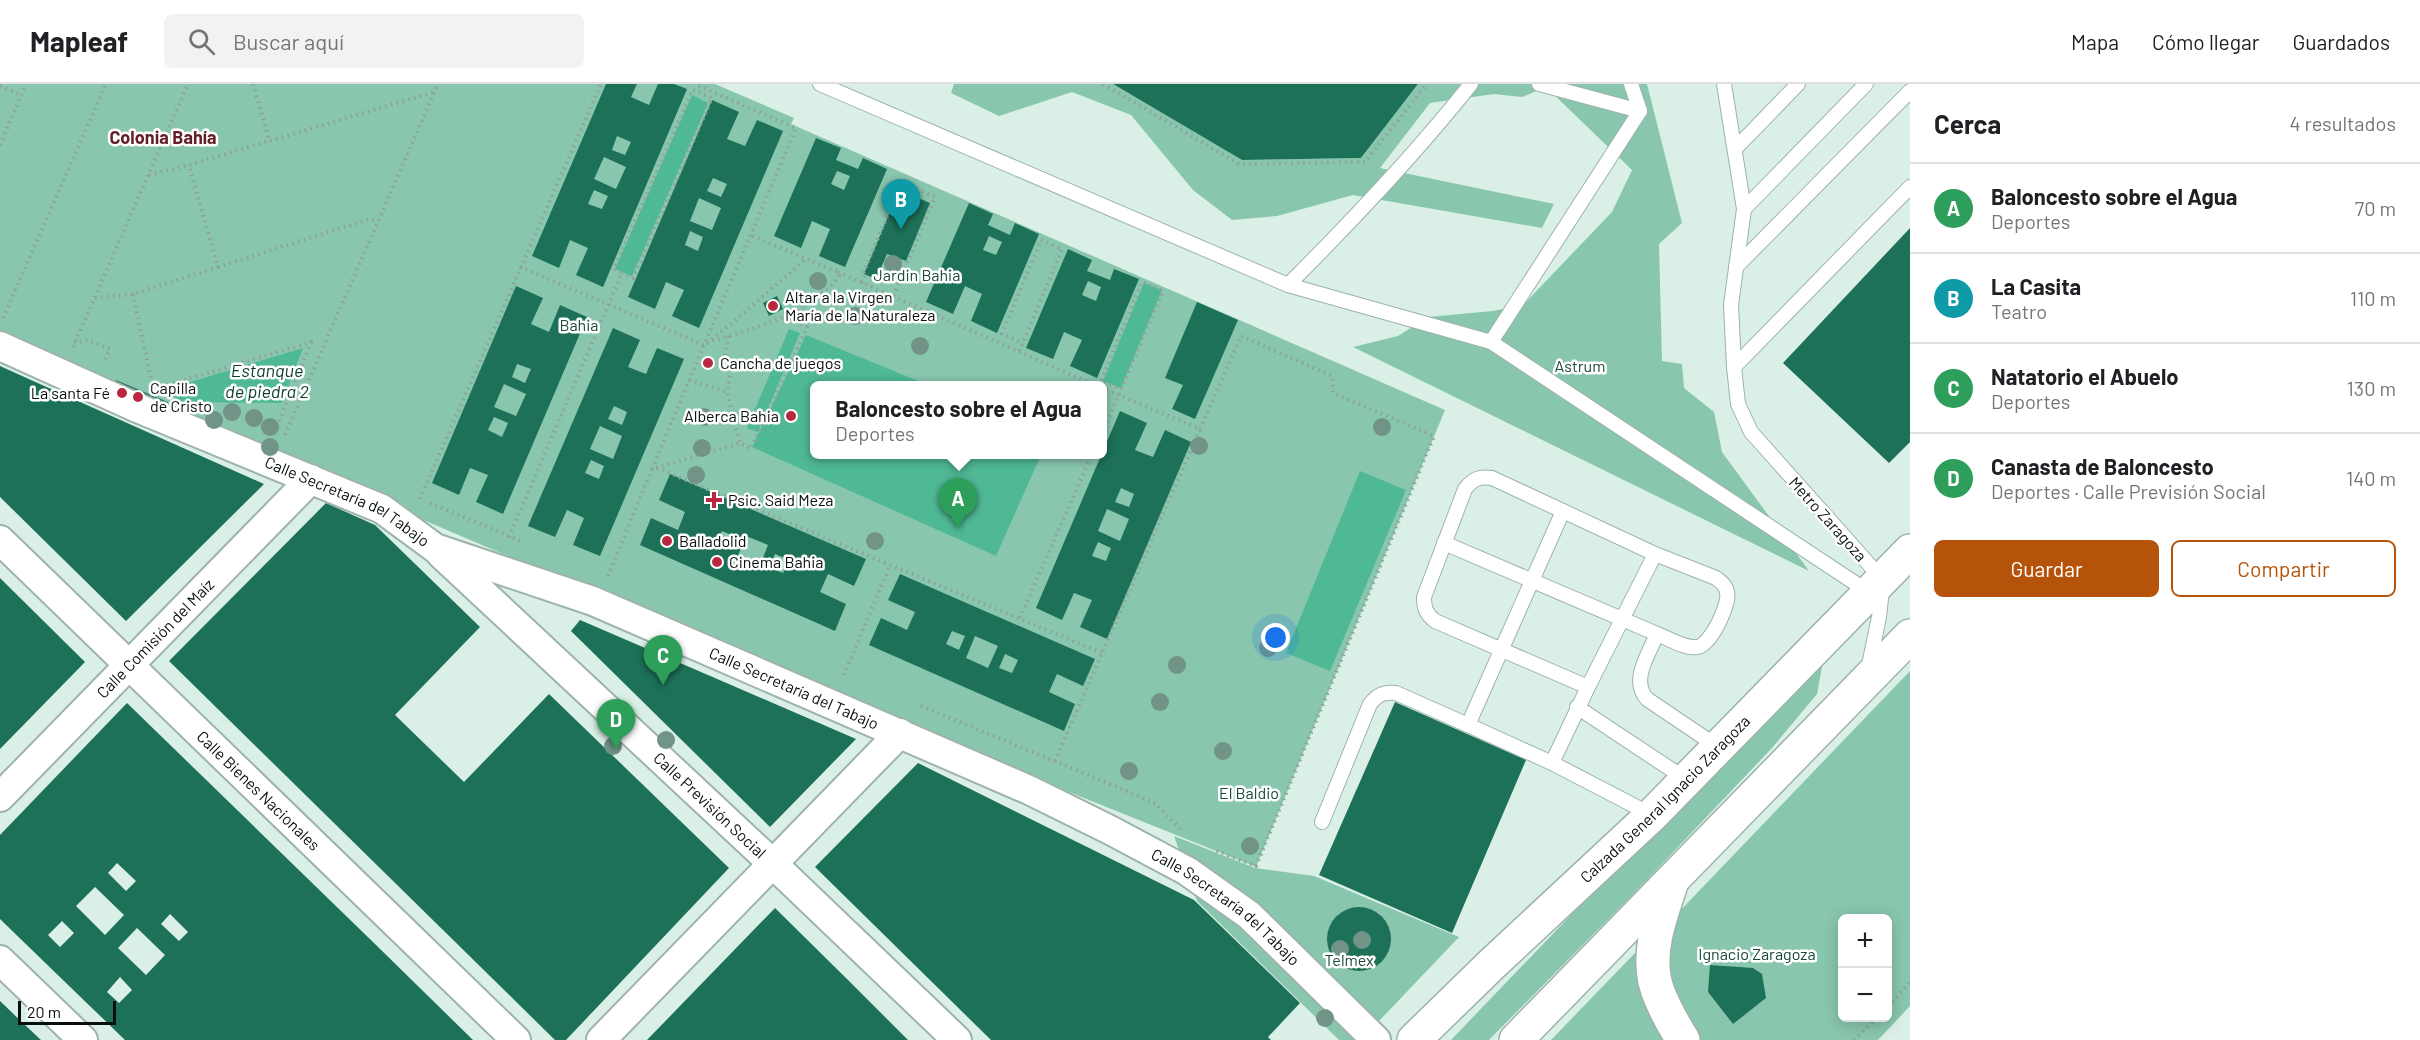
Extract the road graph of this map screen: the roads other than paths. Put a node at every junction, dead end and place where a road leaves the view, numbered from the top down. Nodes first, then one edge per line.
1 (820, 84) edge
2 (1471, 84) edge
3 (1539, 84) edge
4 (1631, 84) edge
5 (1724, 84) edge
6 (1797, 84) edge
7 (1866, 84) edge
8 (1910, 90) edge
9 (1640, 111) junction
10 (1735, 149) junction
11 (1910, 187) edge
12 (1744, 209) junction
13 (1736, 267) junction
14 (1288, 285) junction
15 (1491, 342) junction
16 (0, 346) edge
17 (1734, 367) junction
18 (311, 479) junction
19 (1563, 511) junction
20 (0, 540) edge
21 (1444, 543) junction
22 (435, 548) junction
23 (1910, 551) edge
24 (1655, 554) junction
25 (1532, 580) junction
26 (1876, 586) junction
27 (1623, 619) junction
28 (1657, 634) junction
29 (1910, 636) edge
30 (1501, 650) junction
31 (130, 666) junction
32 (1866, 681) junction
33 (1588, 687) junction
34 (1577, 707) junction
35 (1468, 725) junction
36 (900, 733) junction
37 (1719, 747) junction
38 (1552, 763) junction
39 (1687, 780) junction
40 (0, 797) edge
41 (1652, 815) junction
42 (1322, 822) dead end
43 (772, 863) junction
44 (1672, 880) junction
45 (0, 960) edge
46 (83, 1040) edge
47 (516, 1040) edge
48 (601, 1040) edge
49 (957, 1040) edge
50 (1376, 1040) edge
51 (1414, 1040) edge
52 (1516, 1040) edge
53 (1683, 1040) edge

1 - 14 lane
2 - 14 lane
3 - 9 lane
4 - 9 lane
5 - 10 lane, Metro Zaragoza
6 - 10 lane
7 - 12 lane
8 - 13 lane
9 - 15 lane
10 - 12 lane, Metro Zaragoza
11 - 17 lane
12 - 13 lane, Metro Zaragoza
13 - 17 lane, Metro Zaragoza
14 - 15 lane
15 - 26 lane
16 - 18 street, Calle Secretaría del Tabajo
17 - 26 lane, Metro Zaragoza
18 - 22 street, Calle Secretaría del Tabajo
18 - 31 street, Calle Comisión del Maíz
19 - 21 lane
19 - 24 lane
19 - 25 lane
20 - 31 street, Calle Bienes Nacionales
21 - 25 lane
21 - 30 lane
22 - 36 street, Calle Secretaría del Tabajo
22 - 43 street, Calle Previsión Social
23 - 26 main road, Calzada General Ignacio Zaragoza
24 - 27 lane
24 - 28 lane
25 - 27 lane
25 - 30 lane
26 - 32 lane
26 - 37 main road, Calzada General Ignacio Zaragoza
27 - 28 lane
27 - 33 lane
28 - 37 lane
29 - 32 main road
30 - 33 lane
30 - 35 lane
31 - 40 street, Calle Comisión del Maíz
31 - 47 street, Calle Bienes Nacionales
32 - 44 main road
33 - 34 lane
34 - 38 lane
34 - 39 lane
35 - 38 lane
35 - 42 lane
36 - 43 street
36 - 50 street, Calle Secretaría del Tabajo
37 - 39 main road, Calzada General Ignacio Zaragoza
38 - 41 lane
39 - 41 main road, Calzada General Ignacio Zaragoza
41 - 51 main road, Calzada General Ignacio Zaragoza
43 - 48 street
43 - 49 street, Calle Previsión Social
44 - 52 main road
44 - 53 main road
45 - 46 street

